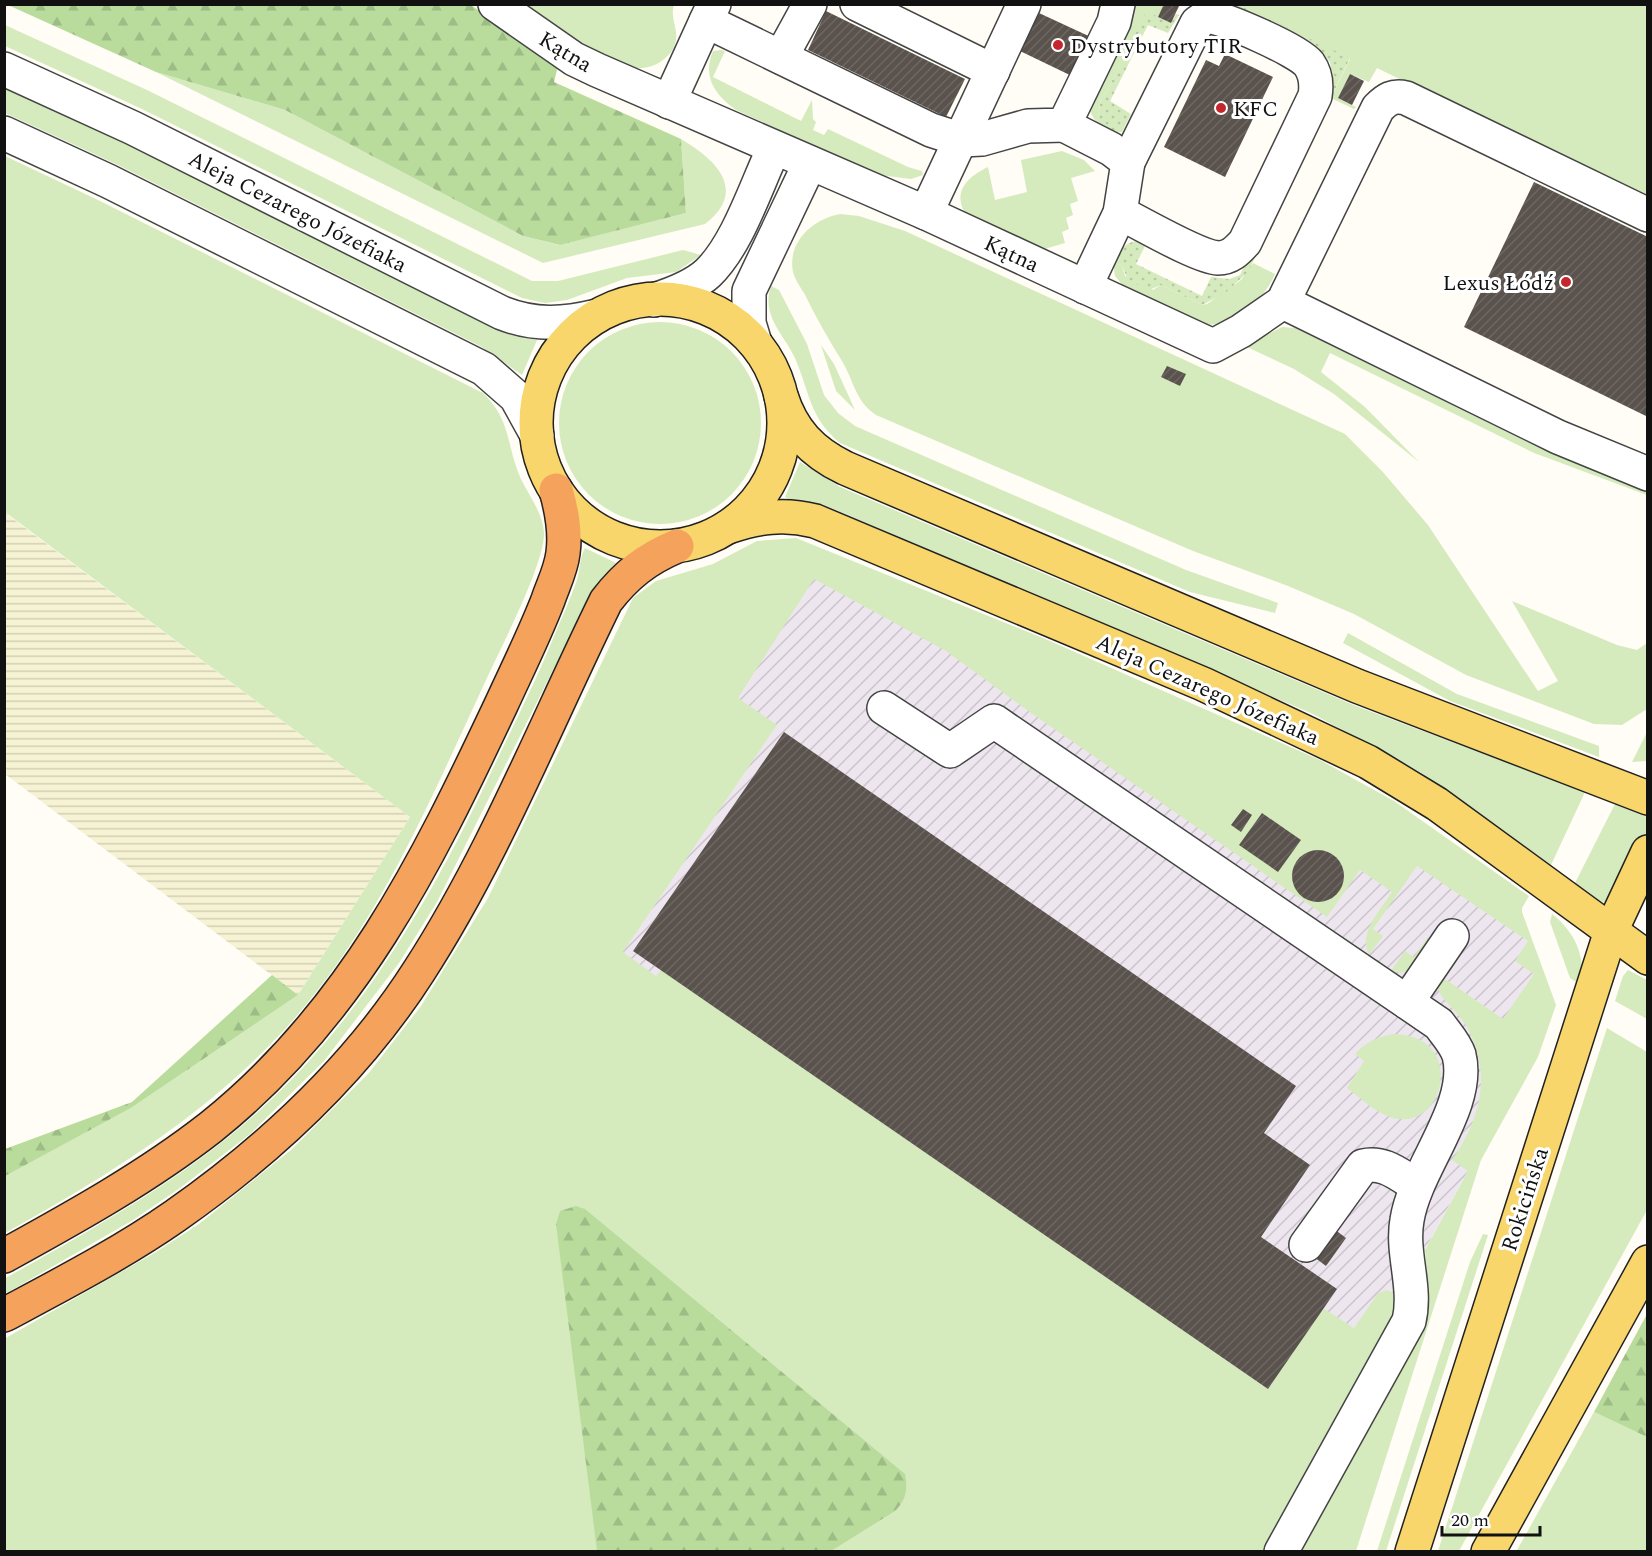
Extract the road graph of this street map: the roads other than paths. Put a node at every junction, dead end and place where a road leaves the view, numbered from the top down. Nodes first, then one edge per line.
1 (495, 4) edge
2 (810, 4) edge
3 (857, 4) edge
4 (1024, 4) edge
5 (1118, 4) edge
6 (710, 13) edge
7 (781, 57) junction
8 (4, 69) edge
9 (993, 71) junction
10 (669, 102) junction
11 (1064, 125) junction
12 (4, 133) edge
13 (962, 140) junction
14 (774, 148) junction
15 (1128, 162) junction
16 (810, 164) junction
17 (926, 213) junction
18 (1120, 213) junction
19 (1647, 215) edge
20 (1085, 287) junction
21 (654, 300) junction
22 (1283, 302) junction
23 (597, 316) junction
24 (755, 343) junction
25 (781, 396) junction
26 (537, 435) junction
27 (1647, 474) edge
28 (556, 490) junction
29 (728, 527) junction
30 (677, 546) junction
31 (884, 708) dead end
32 (1647, 798) edge
33 (1647, 852) edge
34 (1611, 931) junction
35 (1452, 936) dead end
36 (1647, 958) edge
37 (1407, 1002) junction
38 (1416, 1185) junction
39 (1306, 1245) dead end
40 (4, 1256) edge
41 (1647, 1262) edge
42 (4, 1315) edge
43 (1281, 1551) edge
44 (1412, 1551) edge
45 (1488, 1551) edge

1 - 10 street, Kątna
2 - 7 street
3 - 9 street
4 - 9 street
5 - 11 street
6 - 7 street
6 - 10 street
7 - 13 street
8 - 23 street, Aleja Cezarego Józefiaka
9 - 13 street
10 - 14 street, Kątna
11 - 13 street
11 - 15 street
12 - 26 street
13 - 17 street
14 - 16 street, Kątna
14 - 21 street
15 - 18 street
15 - 18 street
16 - 17 street, Kątna
16 - 24 street
17 - 20 street, Kątna
18 - 20 street
19 - 22 street
20 - 22 street, Kątna
21 - 23 main road
21 - 24 main road
22 - 27 street
23 - 26 main road
24 - 25 main road
25 - 29 main road
25 - 32 main road
26 - 28 main road
28 - 30 main road
28 - 40 highway
29 - 30 main road, Aleja Cezarego Józefiaka
29 - 34 main road, Aleja Cezarego Józefiaka
30 - 42 highway
31 - 37 street
33 - 34 main road, Rokicińska
34 - 36 main road, Aleja Cezarego Józefiaka
34 - 44 main road, Rokicińska
35 - 37 street
37 - 38 street
38 - 39 street
38 - 43 street
41 - 45 main road

